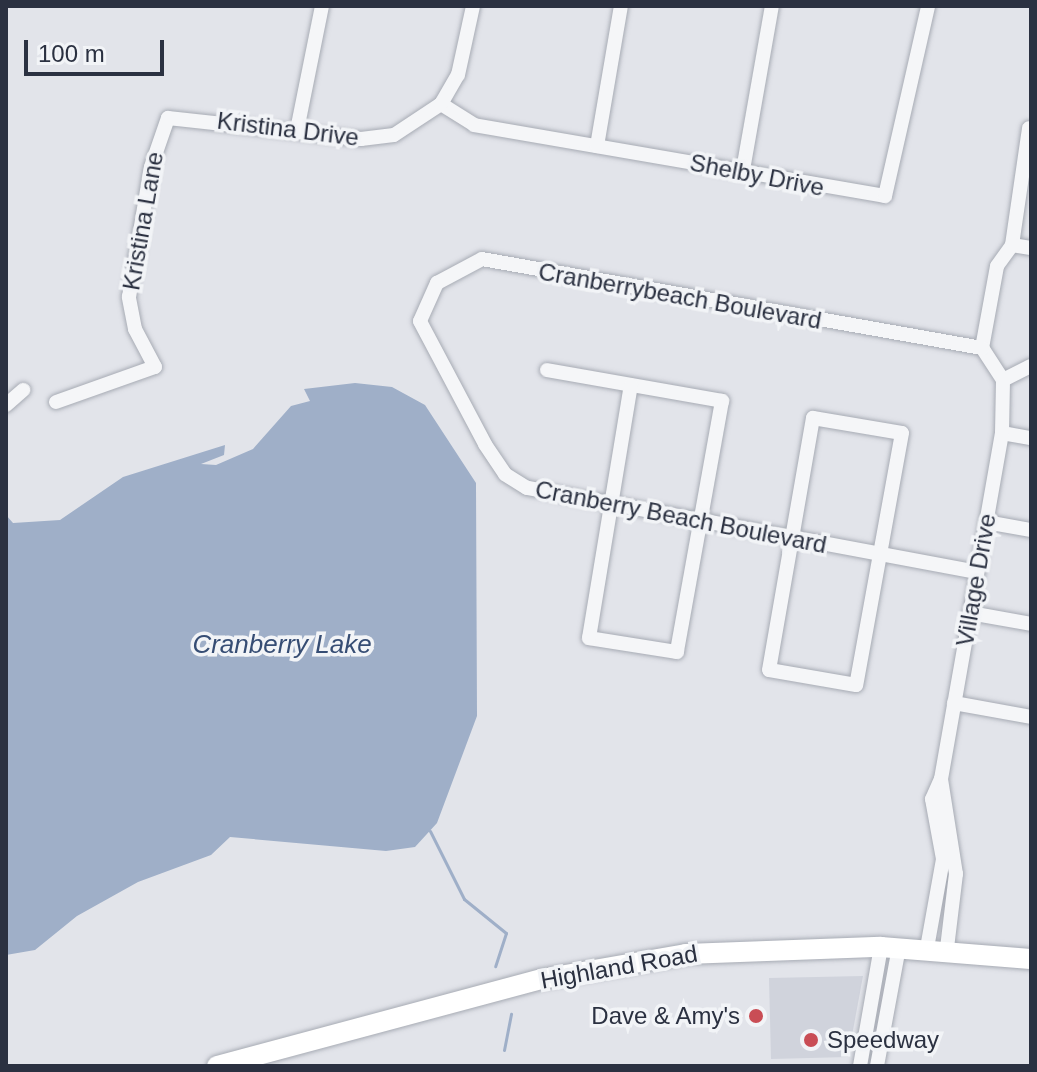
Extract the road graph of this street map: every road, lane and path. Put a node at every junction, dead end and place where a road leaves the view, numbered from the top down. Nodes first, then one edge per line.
1 (322, 6) edge
2 (473, 6) edge
3 (621, 6) edge
4 (772, 6) edge
5 (928, 6) edge
6 (441, 104) junction
7 (167, 120) joint
8 (1029, 128) edge
9 (297, 130) junction
10 (597, 146) junction
11 (743, 170) junction
12 (1012, 245) junction
13 (1031, 248) edge
14 (423, 330) joint
15 (982, 348) junction
16 (1031, 366) edge
17 (547, 370) dead end
18 (1003, 380) junction
19 (631, 385) junction
20 (23, 390) dead end
21 (56, 402) dead end
22 (6, 405) edge
23 (1002, 433) junction
24 (1031, 438) edge
25 (610, 507) junction
26 (986, 522) junction
27 (700, 523) junction
28 (1031, 530) edge
29 (791, 539) junction
30 (881, 555) junction
31 (977, 572) junction
32 (970, 613) junction
33 (1031, 624) edge
34 (954, 703) junction
35 (1031, 717) edge
36 (890, 947) junction
37 (937, 948) junction
38 (1031, 959) edge
39 (876, 1029) junction
40 (217, 1066) edge
41 (860, 1066) edge
42 (877, 1066) edge

1 - 9 street
2 - 6 street, Kristina Drive
3 - 10 street
4 - 11 street
5 - 11 street, Shelby Drive
6 - 9 street, Kristina Drive
6 - 10 street, Shelby Drive
7 - 9 street, Kristina Drive
7 - 21 street, Kristina Lane
8 - 12 street
10 - 11 street, Shelby Drive
12 - 13 street
12 - 15 street
14 - 15 street, Cranberrybeach Boulevard
14 - 25 street, Cranberry Beach Boulevard
15 - 18 street
16 - 18 street
17 - 19 street
18 - 23 street, Village Drive
19 - 25 street
19 - 27 street
20 - 22 street
23 - 24 street
23 - 26 street, Village Drive
25 - 27 street, Cranberry Beach Boulevard
25 - 27 street
26 - 28 street
26 - 31 street, Village Drive
27 - 29 street, Cranberry Beach Boulevard
29 - 30 street, Cranberry Beach Boulevard
29 - 30 street
29 - 30 street
30 - 31 street, Cranberry Beach Boulevard
31 - 32 street, Village Drive
32 - 33 street
32 - 34 street, Village Drive
34 - 35 street
34 - 37 street, Village Drive
36 - 37 highway, Highland Road
36 - 39 street
36 - 40 highway, Highland Road
37 - 38 highway, Highland Road
39 - 41 street
39 - 42 street

